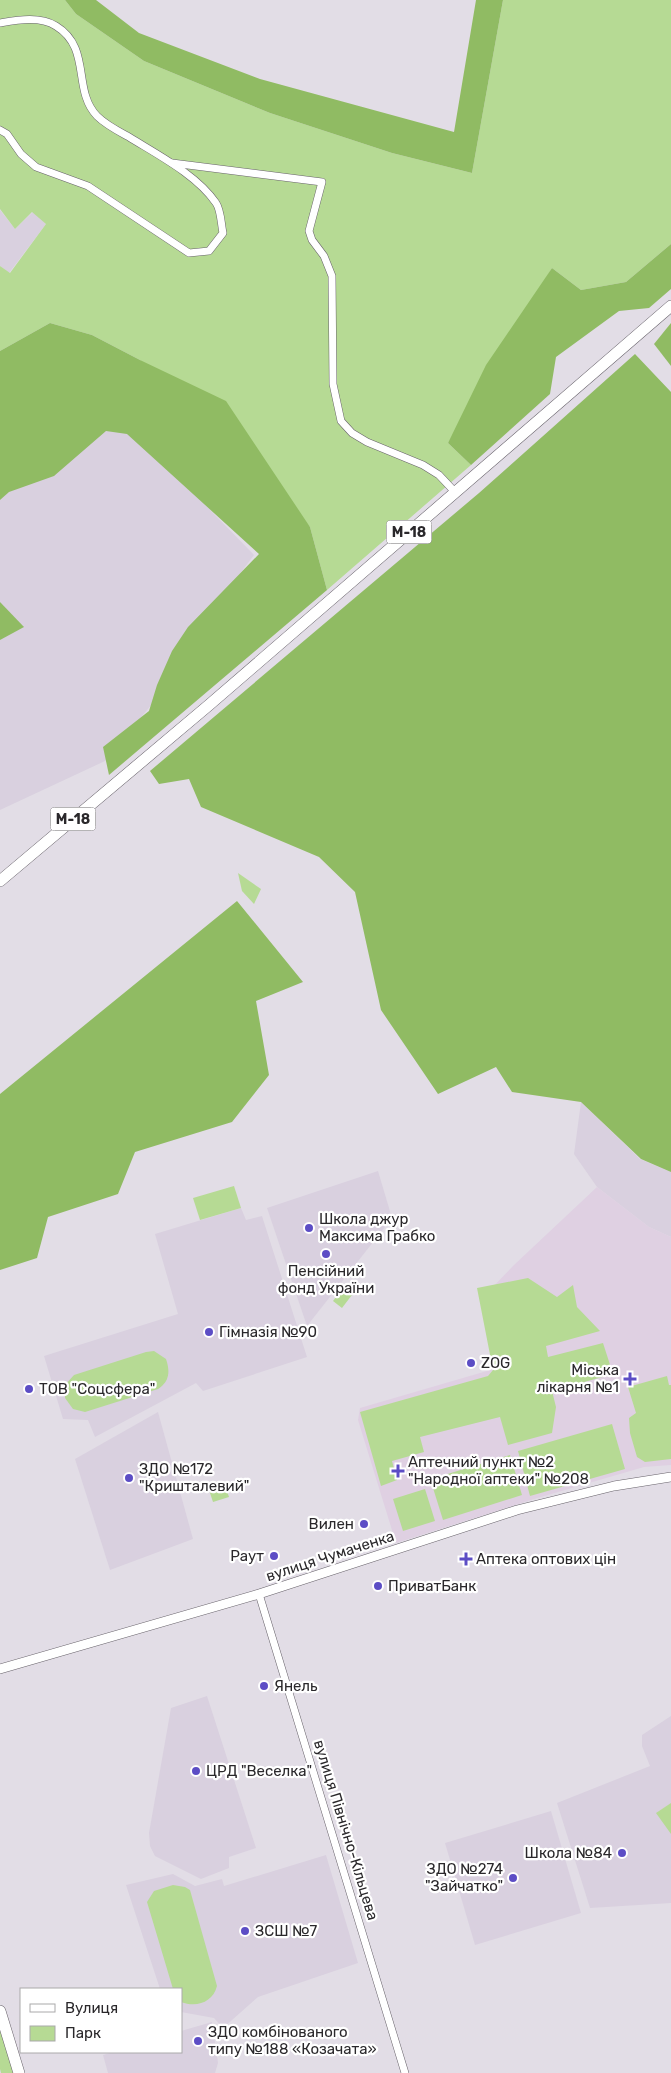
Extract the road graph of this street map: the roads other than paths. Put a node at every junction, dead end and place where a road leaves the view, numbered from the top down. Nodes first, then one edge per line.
1 (0, 22) edge
2 (0, 130) edge
3 (172, 163) junction
4 (671, 306) edge
5 (455, 492) junction
6 (0, 881) edge
7 (671, 1477) edge
8 (259, 1594) junction
9 (0, 1669) edge
10 (0, 2011) edge
11 (19, 2073) edge
12 (406, 2073) edge

1 - 3 street
2 - 3 street
3 - 5 street
4 - 5 main road, М-18
5 - 6 main road, М-18
7 - 8 street, вулиця Чумаченка
8 - 9 street, вулиця Чумаченка
8 - 12 street, вулиця Північно-Кільцева
10 - 11 main road

